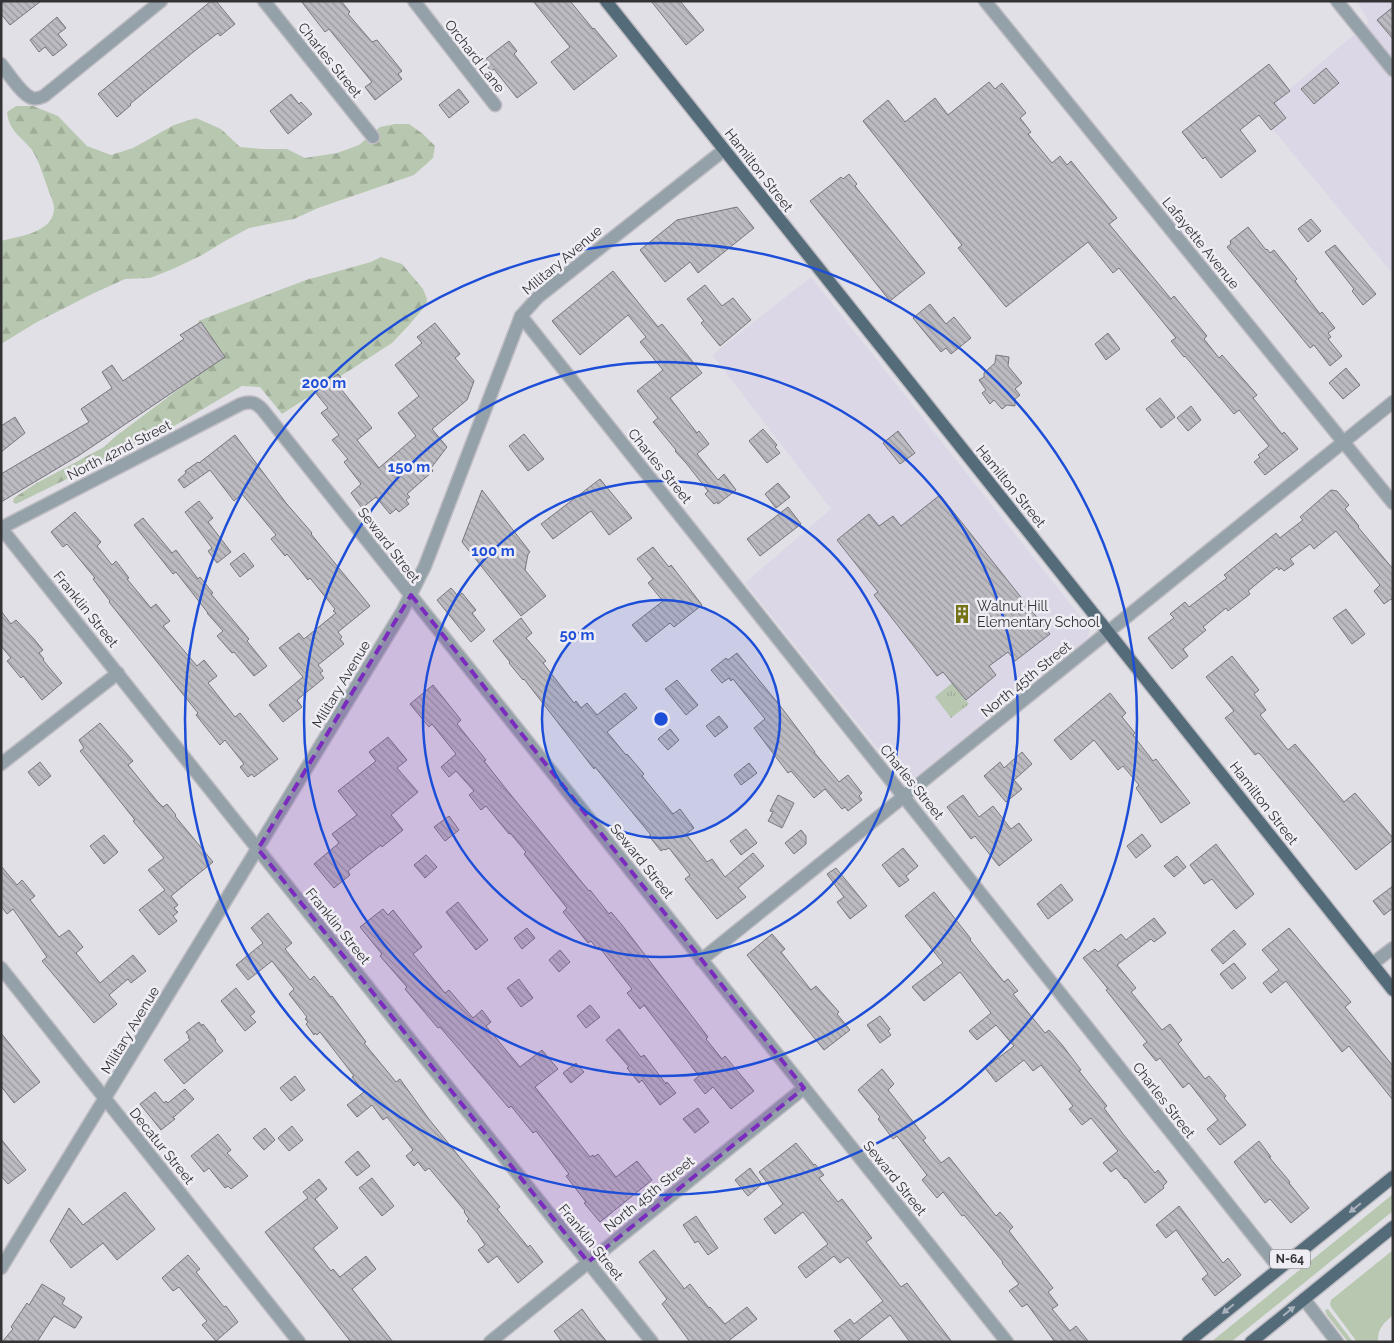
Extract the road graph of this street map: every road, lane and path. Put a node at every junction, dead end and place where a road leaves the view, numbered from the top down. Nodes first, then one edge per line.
1 (161, 1) edge
2 (264, 1) edge
3 (414, 1) edge
4 (606, 1) edge
5 (985, 1) edge
6 (1337, 1) edge
7 (1, 64) edge
8 (1393, 70) edge
9 (495, 105) dead end
10 (373, 138) dead end
11 (724, 150) junction
12 (521, 316) junction
13 (1393, 402) edge
14 (252, 403) joint
15 (1344, 442) junction
16 (1393, 503) edge
17 (1, 528) edge
18 (411, 596) junction
19 (1108, 631) junction
20 (118, 673) junction
21 (1, 764) edge
22 (904, 797) junction
23 (258, 849) junction
24 (1393, 948) edge
25 (701, 960) junction
26 (1372, 964) junction
27 (1, 968) edge
28 (1393, 990) edge
29 (804, 1088) junction
30 (106, 1099) junction
31 (1393, 1177) edge
32 (1393, 1227) edge
33 (588, 1262) junction
34 (1, 1268) edge
35 (1279, 1268) junction
36 (1304, 1299) junction
37 (300, 1342) edge
38 (490, 1342) edge
39 (652, 1342) edge
40 (1006, 1342) edge
41 (1188, 1342) edge
42 (1250, 1342) edge
43 (1337, 1342) edge

1 - 7 street
2 - 10 street, Charles Street
3 - 9 street, Orchard Lane
4 - 11 main road, Hamilton Street
5 - 15 street, Lafayette Avenue
6 - 8 street
11 - 12 street, Military Avenue
11 - 19 main road, Hamilton Street
12 - 18 street, Military Avenue
12 - 22 street, Charles Street
13 - 15 street, North 45th Street
14 - 17 street, North 42nd Street
14 - 18 street, Seward Street
15 - 16 street, Lafayette Avenue
15 - 19 street, North 45th Street
17 - 20 street, Franklin Street
18 - 23 street, Military Avenue
18 - 25 street, Seward Street
19 - 22 street, North 45th Street
19 - 26 main road, Hamilton Street
20 - 21 street
20 - 23 street, Franklin Street
22 - 25 street, North 45th Street
22 - 35 street, Charles Street
23 - 30 street, Military Avenue
23 - 33 street, Franklin Street
24 - 26 street
25 - 29 street, Seward Street
26 - 28 main road, Hamilton Street
27 - 30 street, Decatur Street
29 - 33 street, North 45th Street
29 - 40 street, Seward Street
30 - 34 street, Military Avenue
30 - 37 street, Decatur Street
31 -> 35 main road, N-64
32 - 36 main road, N-64
33 - 38 street, North 45th Street
33 - 39 street, Franklin Street
35 -> 41 main road, N-64
42 -> 36 main road, N-64
36 - 43 street

